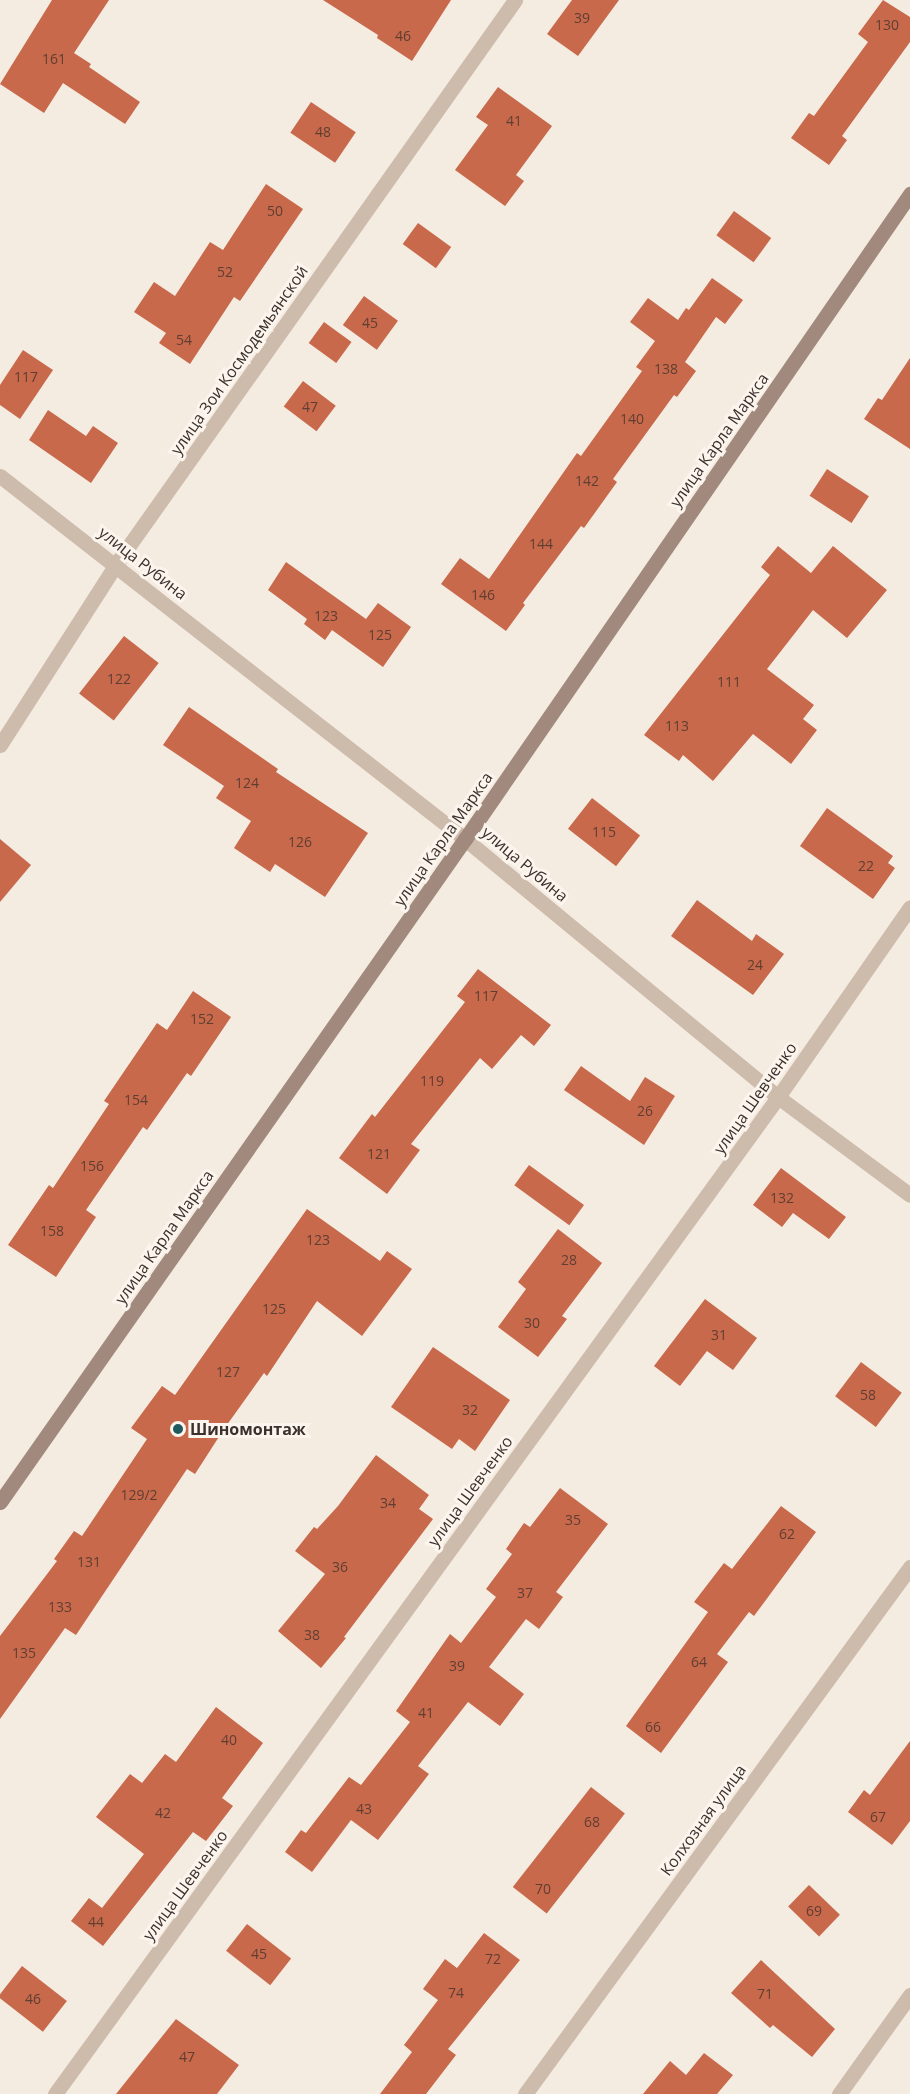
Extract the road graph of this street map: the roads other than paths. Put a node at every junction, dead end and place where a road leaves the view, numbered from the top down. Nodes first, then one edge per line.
1 (515, 0) edge
2 (910, 194) edge
3 (0, 476) edge
4 (116, 564) junction
5 (0, 745) edge
6 (465, 839) junction
7 (910, 907) edge
8 (778, 1097) junction
9 (910, 1195) edge
10 (0, 1502) edge
11 (910, 1567) edge
12 (910, 1995) edge
13 (56, 2094) edge
14 (525, 2094) edge
15 (838, 2094) edge

1 - 4 street, улица Зои Космодемьянской
2 - 6 street, улица Карла Маркса
3 - 4 street, улица Рубина
4 - 5 street, улица Зои Космодемьянской
4 - 6 street, улица Рубина
6 - 8 street, улица Рубина
6 - 10 street, улица Карла Маркса
7 - 8 street, улица Шевченко
8 - 9 street, улица Рубина
8 - 13 street, улица Шевченко
11 - 14 street, Колхозная улица
12 - 15 street

